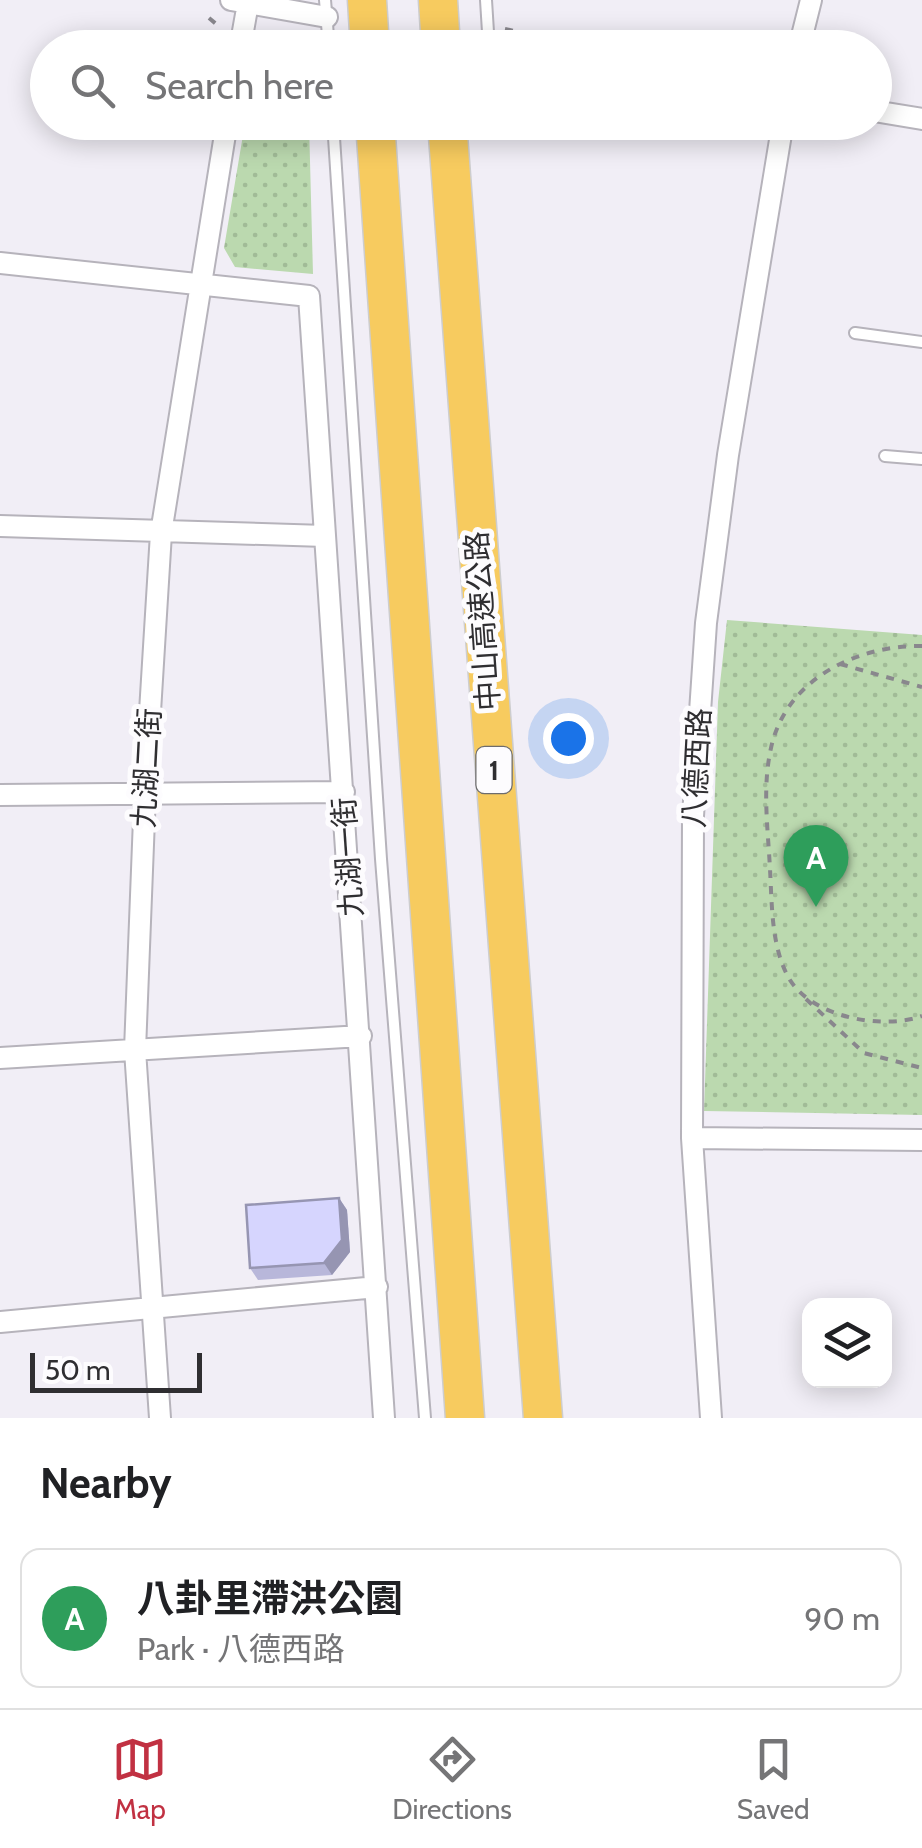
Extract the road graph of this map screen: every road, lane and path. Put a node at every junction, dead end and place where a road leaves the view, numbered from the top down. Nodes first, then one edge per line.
1 (367, 0) edge
2 (438, 0) edge
3 (486, 0) edge
4 (810, 0) edge
5 (240, 2) edge
6 (326, 8) edge
7 (488, 28) joint
8 (240, 30) edge
9 (369, 30) edge
10 (440, 30) edge
11 (504, 30) edge
12 (803, 30) edge
13 (892, 114) edge
14 (922, 119) edge
15 (224, 140) edge
16 (334, 140) edge
17 (377, 140) edge
18 (447, 140) edge
19 (780, 140) edge
20 (0, 262) edge
21 (199, 283) junction
22 (855, 333) dead end
23 (922, 342) edge
24 (885, 456) dead end
25 (922, 459) edge
26 (0, 526) edge
27 (161, 533) junction
28 (325, 536) junction
29 (922, 646) edge
30 (840, 664) junction
31 (922, 687) edge
32 (344, 792) junction
33 (145, 793) junction
34 (0, 795) edge
35 (803, 995) junction
36 (922, 1016) edge
37 (361, 1036) junction
38 (134, 1050) junction
39 (0, 1058) edge
40 (922, 1068) edge
41 (692, 1138) junction
42 (922, 1140) edge
43 (376, 1286) junction
44 (150, 1307) junction
45 (0, 1322) edge
46 (160, 1418) edge
47 (384, 1418) edge
48 (424, 1418) edge
49 (465, 1418) edge
50 (543, 1418) edge
51 (711, 1418) edge

1 - 9 highway
2 - 10 highway
3 - 7 lane
4 - 12 street
5 - 6 street
5 - 8 street
7 - 11 path
13 - 14 street
15 - 21 street, 九湖二街
16 - 48 lane
17 - 49 highway
18 - 50 highway, 中山高速公路 / 1
19 - 41 street, 八德西路
20 - 21 street
21 - 27 street, 九湖二街
21 - 28 street, 九湖一街
22 - 23 lane
24 - 25 lane
26 - 27 street
27 - 28 street
27 - 33 street, 九湖二街
28 - 32 street, 九湖一街
29 - 30 path
30 - 31 path
30 - 35 path
32 - 33 street
32 - 37 street, 九湖一街
33 - 34 street
33 - 38 street, 九湖二街
35 - 36 path
35 - 40 path
37 - 38 street
37 - 43 street, 九湖一街
38 - 39 street
38 - 44 street, 九湖二街
41 - 42 street
41 - 51 street, 八德西路
43 - 44 street
43 - 47 street, 九湖一街
44 - 45 street
44 - 46 street, 九湖二街

